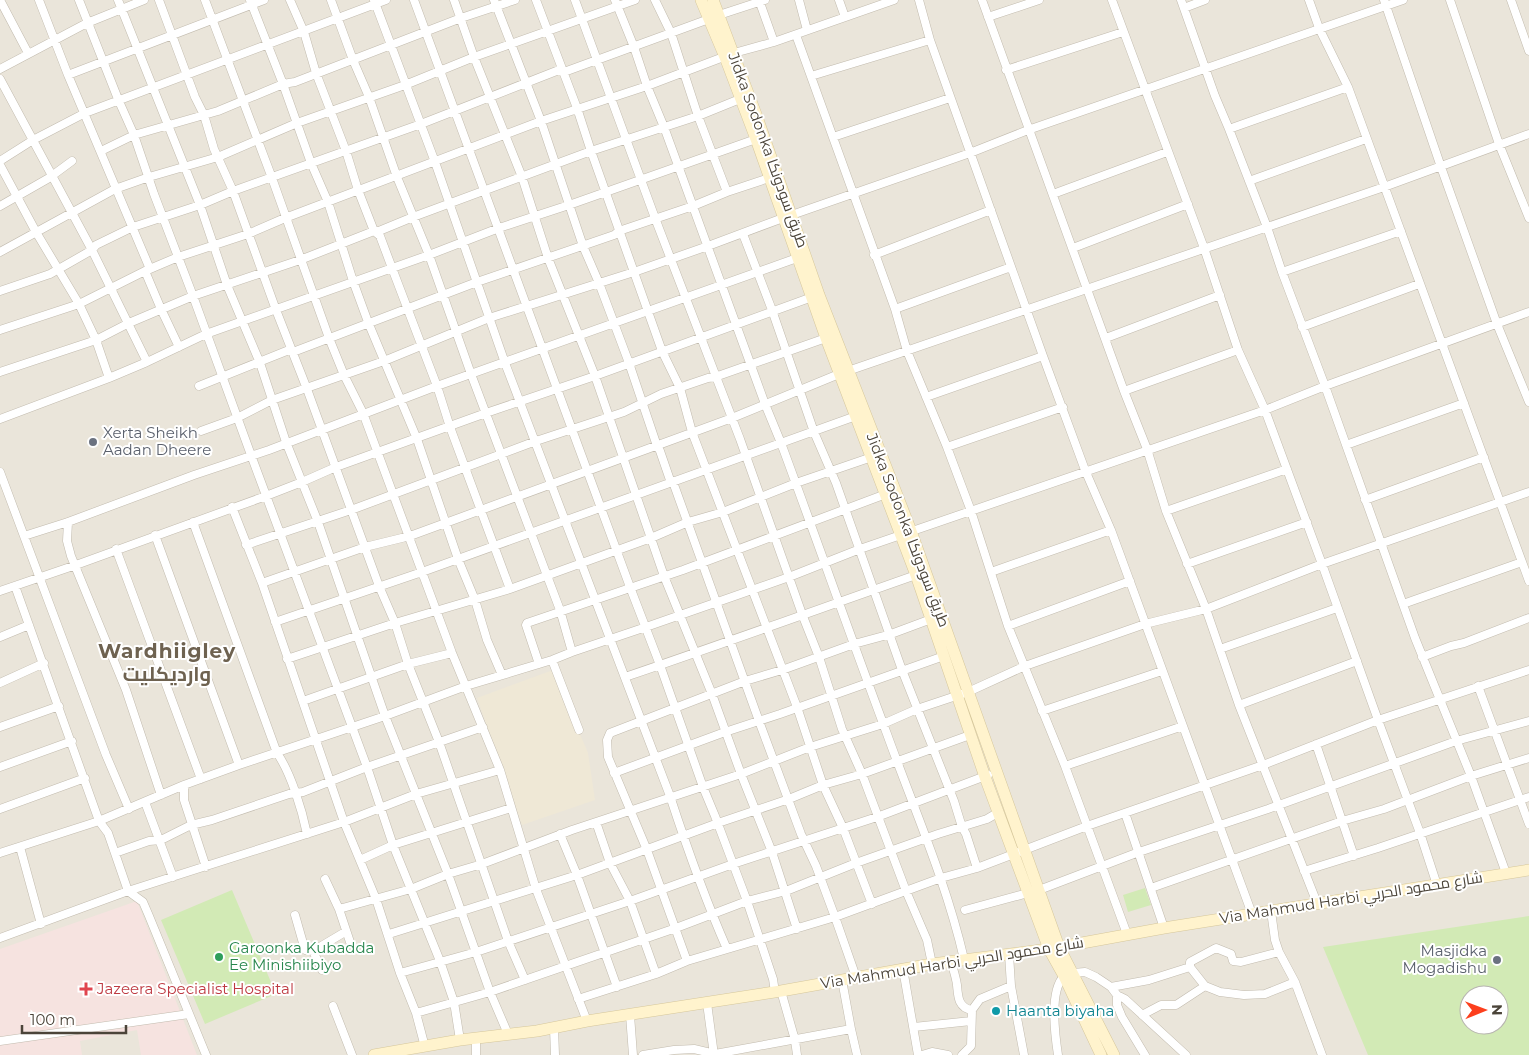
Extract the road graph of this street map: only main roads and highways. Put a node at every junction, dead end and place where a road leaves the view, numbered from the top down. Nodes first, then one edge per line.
1 (701, 0) edge
2 (713, 0) edge
3 (714, 17) junction
4 (729, 55) junction
5 (787, 217) junction
6 (815, 296) junction
7 (844, 372) junction
8 (906, 533) junction
9 (936, 617) junction
10 (963, 693) junction
11 (1018, 851) junction
12 (1529, 870) edge
13 (1054, 948) junction
14 (1068, 974) junction
15 (374, 1055) edge
16 (1101, 1055) edge
17 (1114, 1055) edge

1 - 3 main road, Jidka Sodonka طريق سودونكا
2 - 3 main road, Jidka Sodonka طريق سودونكا
3 - 4 main road, Jidka Sodonka طريق سودونكا
4 - 5 main road, Jidka Sodonka طريق سودونكا
4 - 5 main road, Jidka Sodonka طريق سودونكا
5 - 6 main road, Jidka Sodonka طريق سودونكا
5 - 6 main road, Jidka Sodonka طريق سودونكا
6 - 7 main road, Jidka Sodonka طريق سودونكا
6 - 7 main road, Jidka Sodonka طريق سودونكا
7 - 8 main road, Jidka Sodonka طريق سودونكا
7 - 8 main road, Jidka Sodonka طريق سودونكا
8 - 9 main road, Jidka Sodonka طريق سودونكا
8 - 9 main road, Jidka Sodonka طريق سودونكا
9 - 10 main road, Jidka Sodonka طريق سودونكا
9 - 10 main road, Jidka Sodonka طريق سودونكا
10 - 11 main road, Jidka Sodonka طريق سودونكا
10 - 11 main road, Jidka Sodonka طريق سودونكا
11 - 13 main road, Jidka Sodonka طريق سودونكا
12 - 13 main road, Via Mahmud Harbi شارع محمود الحربي
13 - 14 main road, Jidka Sodonka طريق سودونكا
13 - 15 main road, Via Mahmud Harbi شارع محمود الحربي
14 - 16 main road, Jidka Sodonka طريق سودونكا
14 - 17 main road, Jidka Sodonka طريق سودونكا

